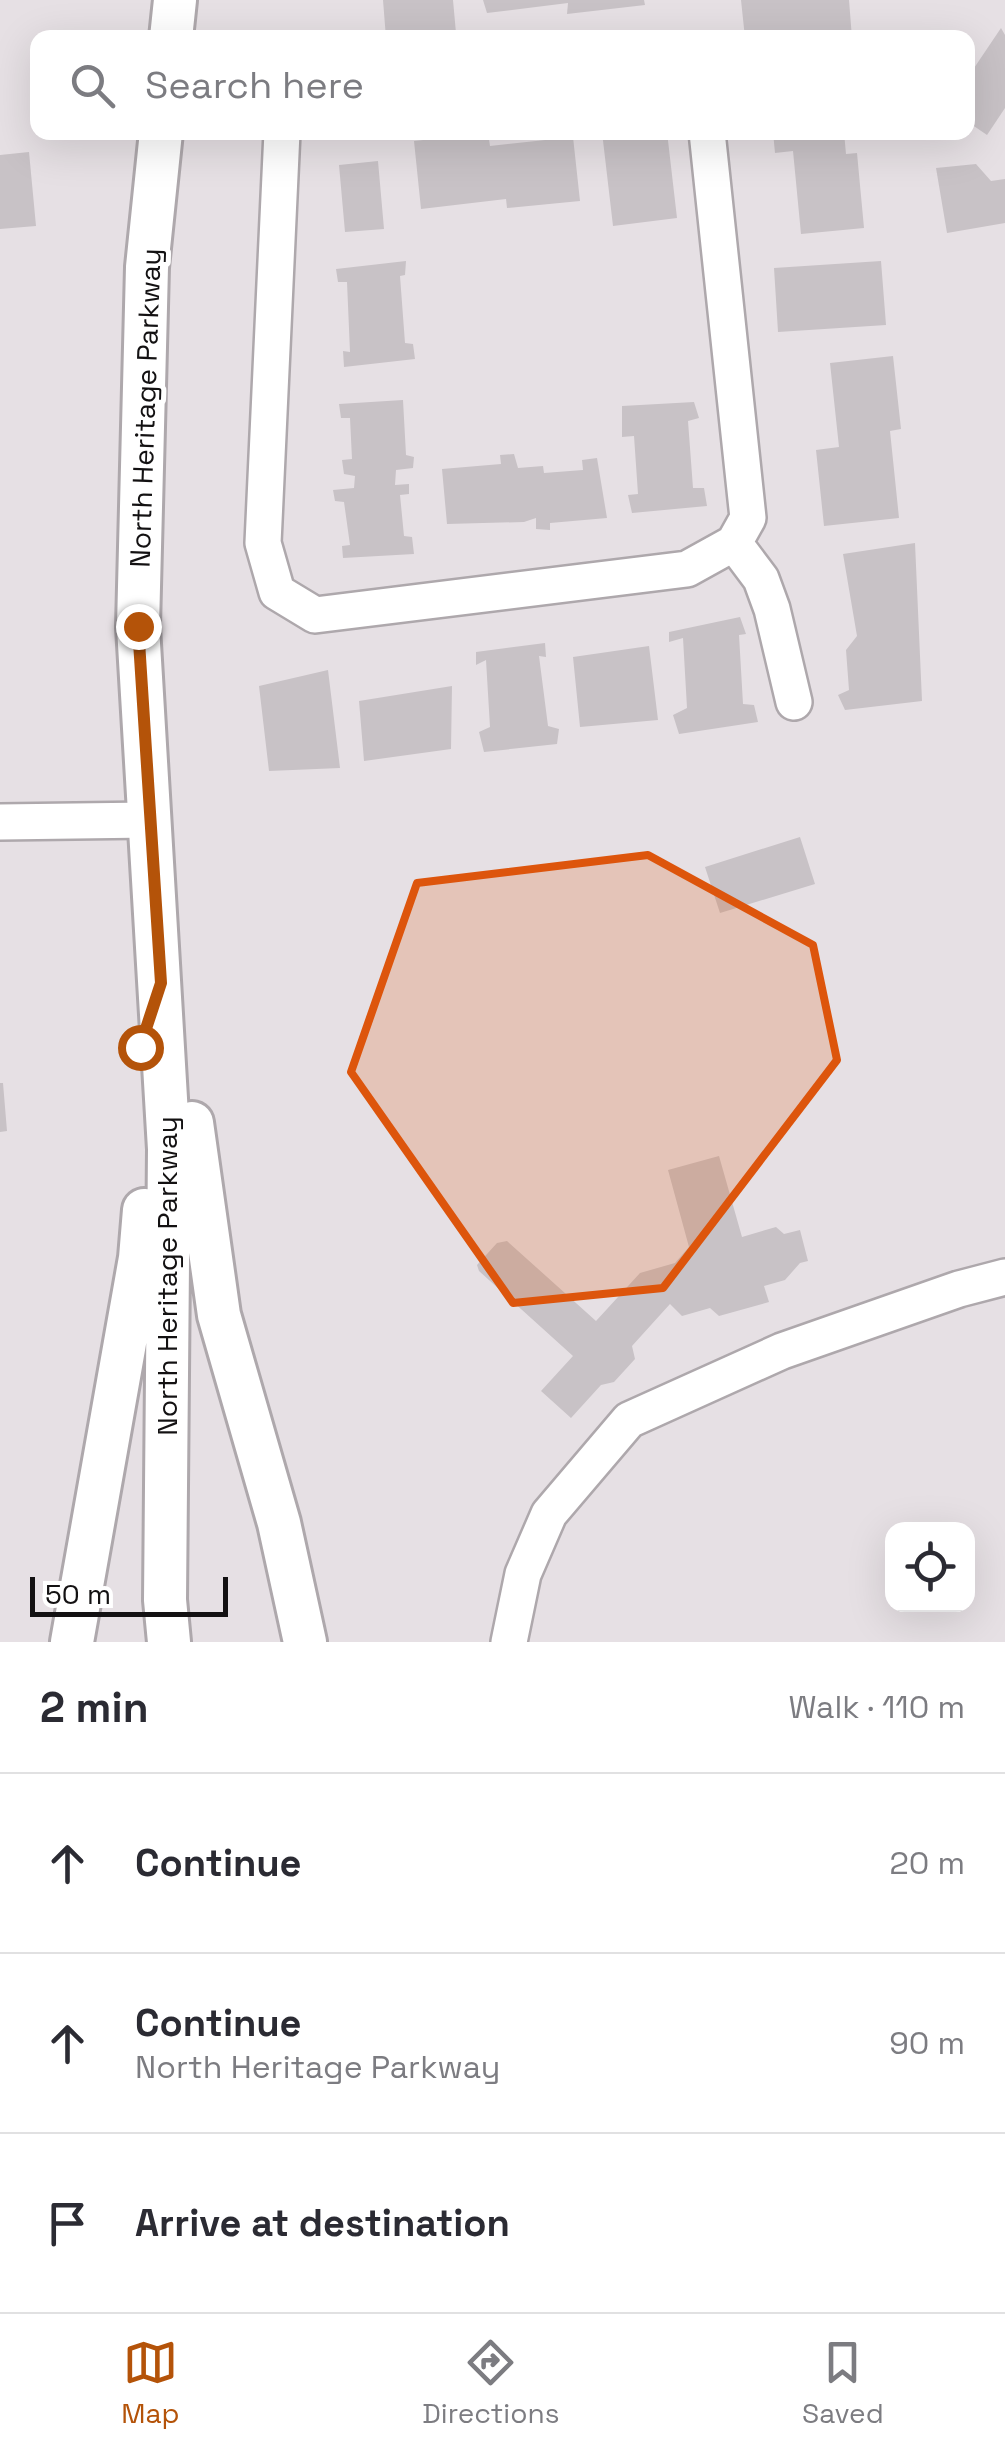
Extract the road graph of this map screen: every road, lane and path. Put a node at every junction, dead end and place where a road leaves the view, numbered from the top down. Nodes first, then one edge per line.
1 (175, 0) edge
2 (172, 30) edge
3 (160, 140) edge
4 (282, 140) edge
5 (708, 140) edge
6 (734, 543) junction
7 (794, 702) dead end
8 (150, 820) junction
9 (0, 822) edge
10 (161, 983) junction
11 (1005, 1277) edge
12 (72, 1642) edge
13 (168, 1642) edge
14 (306, 1642) edge
15 (509, 1642) edge

1 - 2 main road
3 - 8 main road, North Heritage Parkway
4 - 6 lane
5 - 6 lane
6 - 7 lane
8 - 9 lane
8 - 10 main road, North Heritage Parkway
10 - 12 main road
10 - 13 main road, North Heritage Parkway
10 - 14 main road
11 - 15 lane

